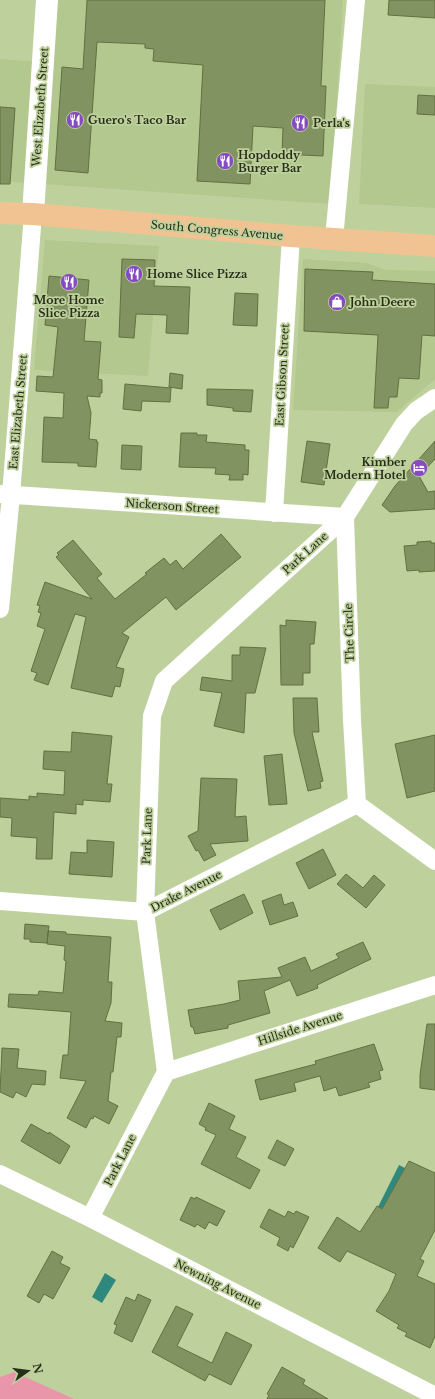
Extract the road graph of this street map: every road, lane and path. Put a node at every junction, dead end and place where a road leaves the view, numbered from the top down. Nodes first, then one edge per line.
1 (47, 0) edge
2 (356, 0) edge
3 (0, 213) edge
4 (33, 214) junction
5 (291, 236) junction
6 (334, 239) junction
7 (435, 246) edge
8 (435, 398) edge
9 (6, 494) edge
10 (274, 513) junction
11 (345, 517) junction
12 (0, 609) edge
13 (357, 804) junction
14 (435, 861) edge
15 (0, 902) edge
16 (145, 912) junction
17 (435, 985) edge
18 (166, 1072) junction
19 (0, 1174) edge
20 (90, 1218) junction
21 (430, 1392) edge

1 - 4 street, West Elizabeth Street
2 - 6 street
3 - 4 main road, South Congress Avenue
4 - 5 main road, South Congress Avenue
4 - 9 street, East Elizabeth Street
5 - 6 main road, South Congress Avenue
5 - 10 street, East Gibson Street
6 - 7 main road, South Congress Avenue
8 - 11 street
9 - 10 street, Nickerson Street
9 - 12 street, East Elizabeth Street
10 - 11 street, Nickerson Street
11 - 13 street, The Circle
11 - 16 street, Park Lane
13 - 14 street
13 - 16 street, Drake Avenue
15 - 16 street, Drake Avenue
16 - 18 street, Park Lane
17 - 18 street, Hillside Avenue
18 - 20 street, Park Lane
19 - 20 street, Newning Avenue
20 - 21 street, Newning Avenue

